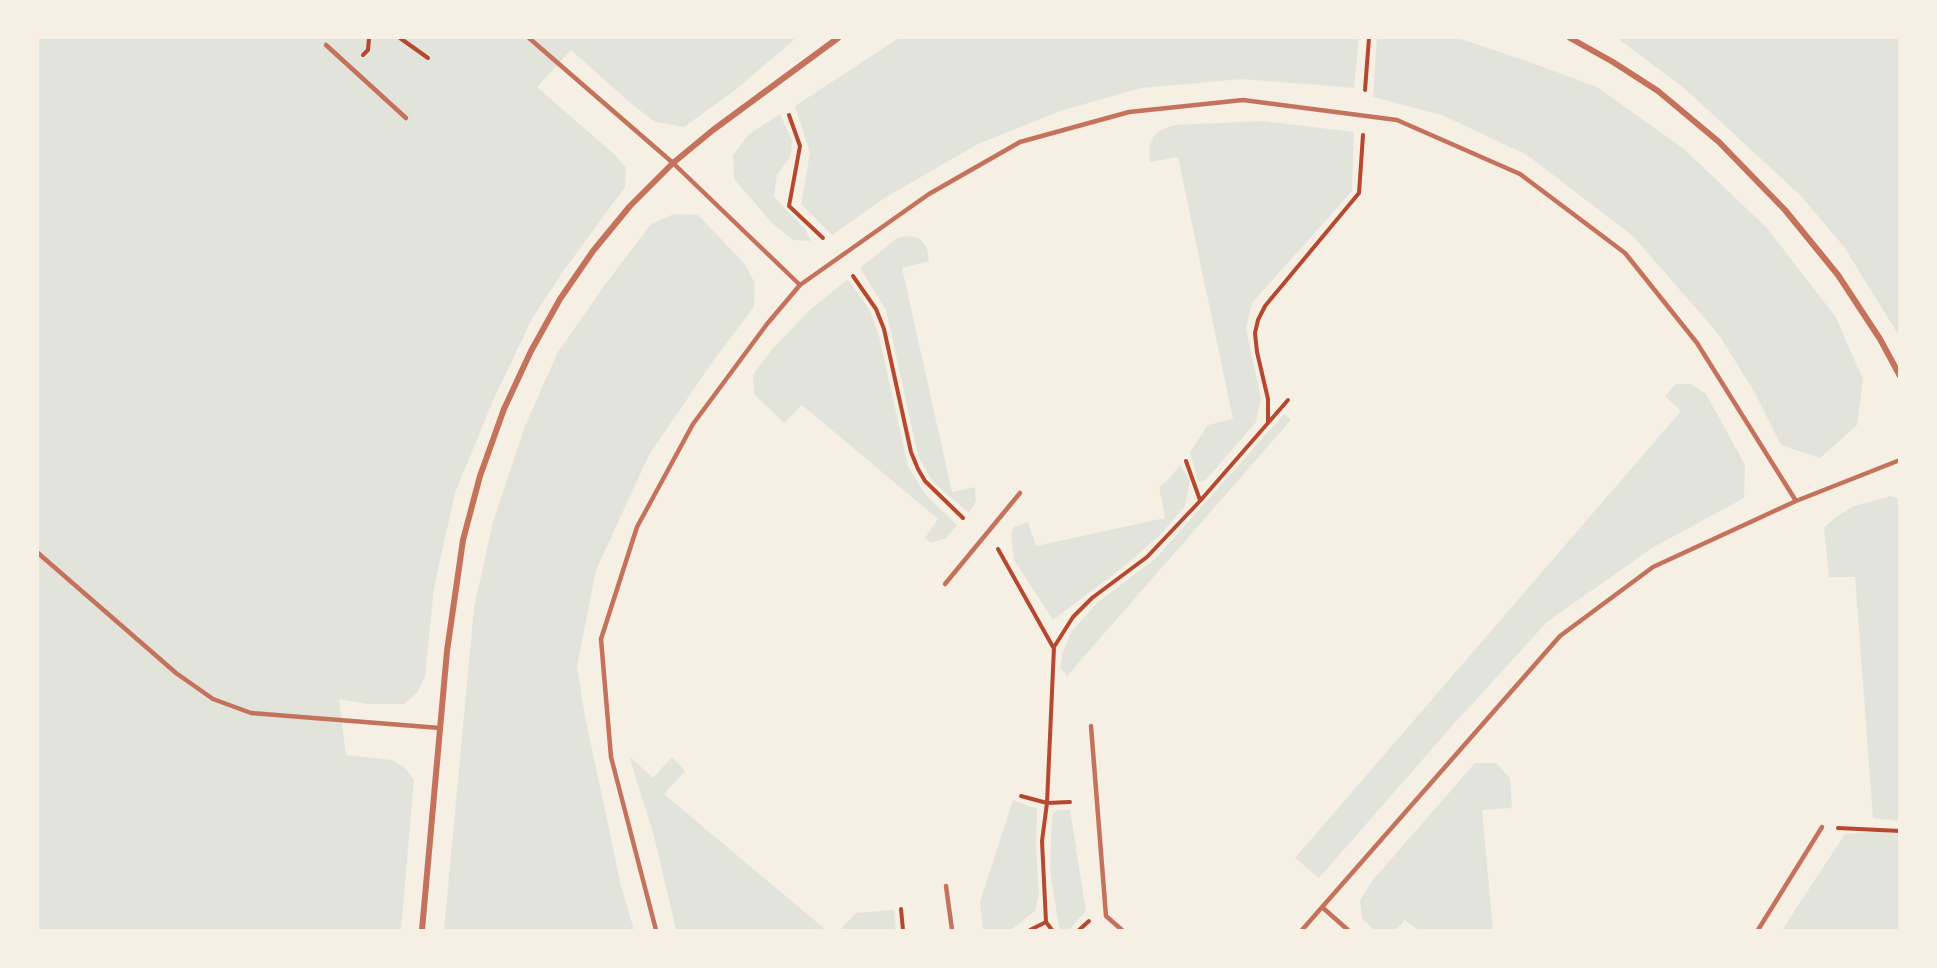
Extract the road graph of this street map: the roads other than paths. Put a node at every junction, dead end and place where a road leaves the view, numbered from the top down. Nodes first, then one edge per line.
1 (529, 38) edge
2 (838, 38) edge
3 (1570, 38) edge
4 (326, 45) dead end
5 (406, 118) dead end
6 (673, 164) junction
7 (800, 285) junction
8 (1899, 376) edge
9 (1899, 460) edge
10 (1020, 493) dead end
11 (1796, 501) junction
12 (38, 554) edge
13 (945, 584) dead end
14 (1091, 726) dead end
15 (440, 728) junction
16 (1822, 827) road end
17 (946, 886) dead end
18 (1322, 907) junction
19 (422, 930) edge
20 (656, 930) edge
21 (952, 930) edge
22 (1122, 930) edge
23 (1302, 930) edge
24 (1348, 930) edge
25 (1758, 930) edge

1 - 6 lane
2 - 6 street
3 - 8 street
4 - 5 lane
6 - 7 lane
6 - 15 street
7 - 11 lane
7 - 20 lane
9 - 11 lane
10 - 13 lane
11 - 18 lane
12 - 15 lane
14 - 22 lane
15 - 19 street
16 - 25 lane
17 - 21 lane
18 - 23 lane
18 - 24 lane

